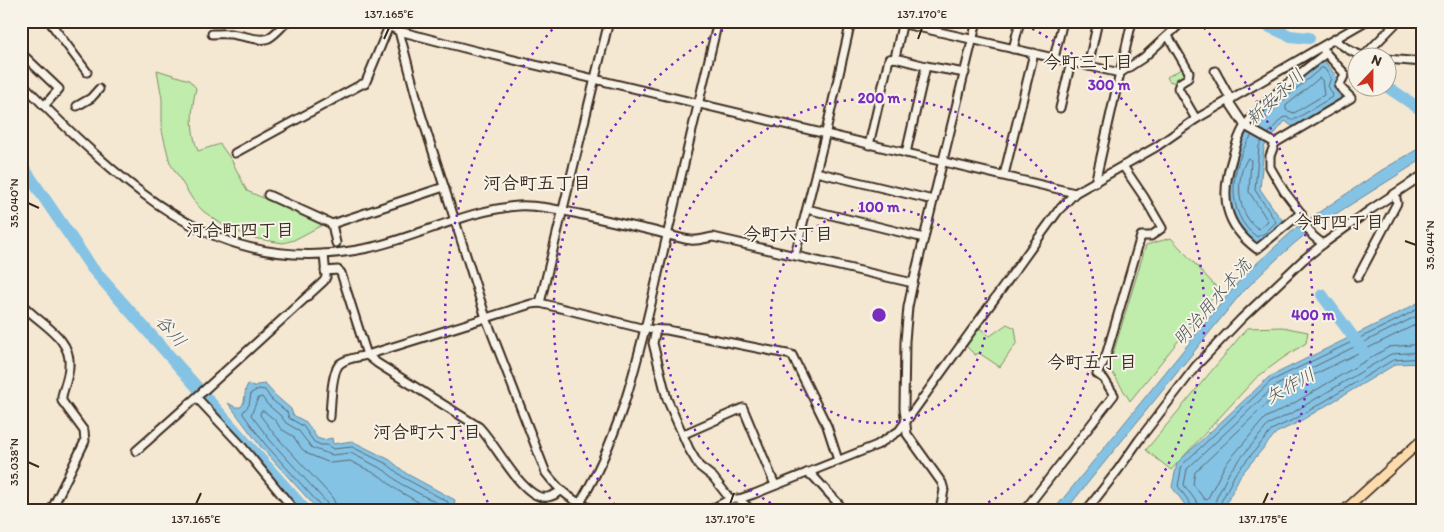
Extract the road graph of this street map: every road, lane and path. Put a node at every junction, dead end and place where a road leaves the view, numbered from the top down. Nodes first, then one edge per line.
1 (49, 21) edge
2 (287, 21) edge
3 (379, 21) edge
4 (609, 21) edge
5 (718, 21) edge
6 (851, 21) edge
7 (891, 21) edge
8 (977, 21) edge
9 (1020, 21) edge
10 (1063, 21) edge
11 (1098, 21) edge
12 (1132, 21) edge
13 (1178, 21) edge
14 (1366, 21) edge
15 (1398, 21) edge
16 (1355, 24) edge
17 (902, 25) junction
18 (389, 26) junction
19 (399, 31) junction
20 (212, 34) dead end
21 (1168, 36) junction
22 (1335, 40) junction
23 (972, 41) junction
24 (1013, 48) junction
25 (1347, 48) edge
26 (1371, 48) edge
27 (1324, 50) junction
28 (21, 53) edge
29 (1034, 53) junction
30 (895, 58) junction
31 (1054, 58) junction
32 (1396, 60) edge
33 (1071, 62) junction
34 (1423, 62) edge
35 (926, 66) junction
36 (1088, 66) junction
37 (1215, 71) dead end
38 (87, 72) dead end
39 (1120, 73) junction
40 (965, 74) junction
41 (596, 79) junction
42 (21, 82) edge
43 (99, 89) dead end
44 (1230, 101) junction
45 (698, 104) junction
46 (44, 106) junction
47 (78, 106) dead end
48 (1060, 108) dead end
49 (1196, 119) junction
50 (1245, 126) junction
51 (825, 134) junction
52 (1275, 143) junction
53 (869, 145) junction
54 (235, 153) dead end
55 (906, 153) junction
56 (944, 162) junction
57 (1123, 166) junction
58 (816, 172) junction
59 (1004, 175) junction
60 (1423, 176) edge
61 (1095, 183) junction
62 (444, 186) junction
63 (1075, 193) junction
64 (1395, 194) junction
65 (268, 195) dead end
66 (934, 200) junction
67 (806, 209) junction
68 (563, 211) junction
69 (1302, 212) junction
70 (455, 220) junction
71 (332, 224) junction
72 (668, 234) junction
73 (924, 238) junction
74 (336, 243) dead end
75 (1323, 244) junction
76 (324, 254) junction
77 (795, 255) junction
78 (325, 271) junction
79 (1358, 277) dead end
80 (913, 283) junction
81 (540, 303) junction
82 (22, 306) edge
83 (486, 318) junction
84 (645, 329) junction
85 (656, 330) junction
86 (367, 355) junction
87 (198, 397) junction
88 (330, 417) dead end
89 (905, 422) junction
90 (684, 434) junction
91 (1423, 439) edge
92 (136, 451) dead end
93 (838, 460) junction
94 (807, 473) junction
95 (775, 485) junction
96 (561, 491) junction
97 (730, 499) junction
98 (739, 499) junction
99 (579, 504) junction
100 (51, 511) edge
101 (295, 511) edge
102 (575, 511) edge
103 (596, 511) edge
104 (708, 511) edge
105 (752, 511) edge
106 (844, 511) edge
107 (940, 511) edge
108 (1024, 511) edge
109 (1086, 511) edge
110 (1344, 511) edge

1 - 38 street
2 - 20 street
3 - 18 street
4 - 41 street
5 - 45 street
6 - 51 street
7 - 17 street
8 - 23 street
9 - 24 street
10 - 31 street
11 - 36 street
12 - 39 street
13 - 21 street
14 - 16 street
15 - 26 street
16 - 22 street
17 - 23 street
17 - 30 street
18 - 19 street
18 - 54 street
19 - 41 street
19 - 62 street
21 - 39 street
21 - 49 street
22 - 25 street
22 - 27 street
23 - 24 street
23 - 40 street
24 - 29 street
27 - 44 street
27 - 50 street
27 - 52 street
28 - 46 street
29 - 31 street
29 - 59 street
30 - 35 street
30 - 53 street
31 - 33 street
32 - 34 street
33 - 36 street
33 - 48 street
35 - 40 street
35 - 55 street
36 - 39 street
37 - 44 street
39 - 61 street
40 - 56 street
41 - 45 street
41 - 68 street
42 - 46 street
43 - 47 street
44 - 49 street
44 - 50 street
45 - 51 street
45 - 72 street
46 - 76 street
49 - 57 street
50 - 52 street
50 - 69 street
51 - 53 street
51 - 58 street
52 - 69 street
53 - 55 street
55 - 56 street
56 - 59 street
56 - 66 street
57 - 61 street
57 - 108 street
58 - 66 street
58 - 67 street
59 - 63 street
60 - 64 street
61 - 63 street
62 - 70 street
62 - 71 street
63 - 89 street
64 - 75 street
64 - 79 street
65 - 71 street
66 - 73 street
67 - 73 street
67 - 77 street
68 - 70 street
68 - 72 street
68 - 81 street
69 - 75 street
70 - 76 street
70 - 83 street
71 - 74 street
72 - 77 street
72 - 84 street
73 - 80 street
75 - 109 street
76 - 78 street
77 - 80 street
78 - 86 street
78 - 87 street
80 - 89 street
81 - 83 street
81 - 84 street
82 - 100 street
83 - 86 street
83 - 96 street
84 - 85 street
84 - 99 street
85 - 90 street
85 - 93 street
86 - 88 street
86 - 96 street
87 - 92 street
87 - 101 street
89 - 93 street
89 - 107 street
90 - 95 street
90 - 97 street
91 - 110 main road
93 - 94 street
94 - 95 street
94 - 106 street
95 - 98 street
96 - 99 street
97 - 98 street
97 - 104 street
98 - 105 street
99 - 102 street
99 - 103 street

